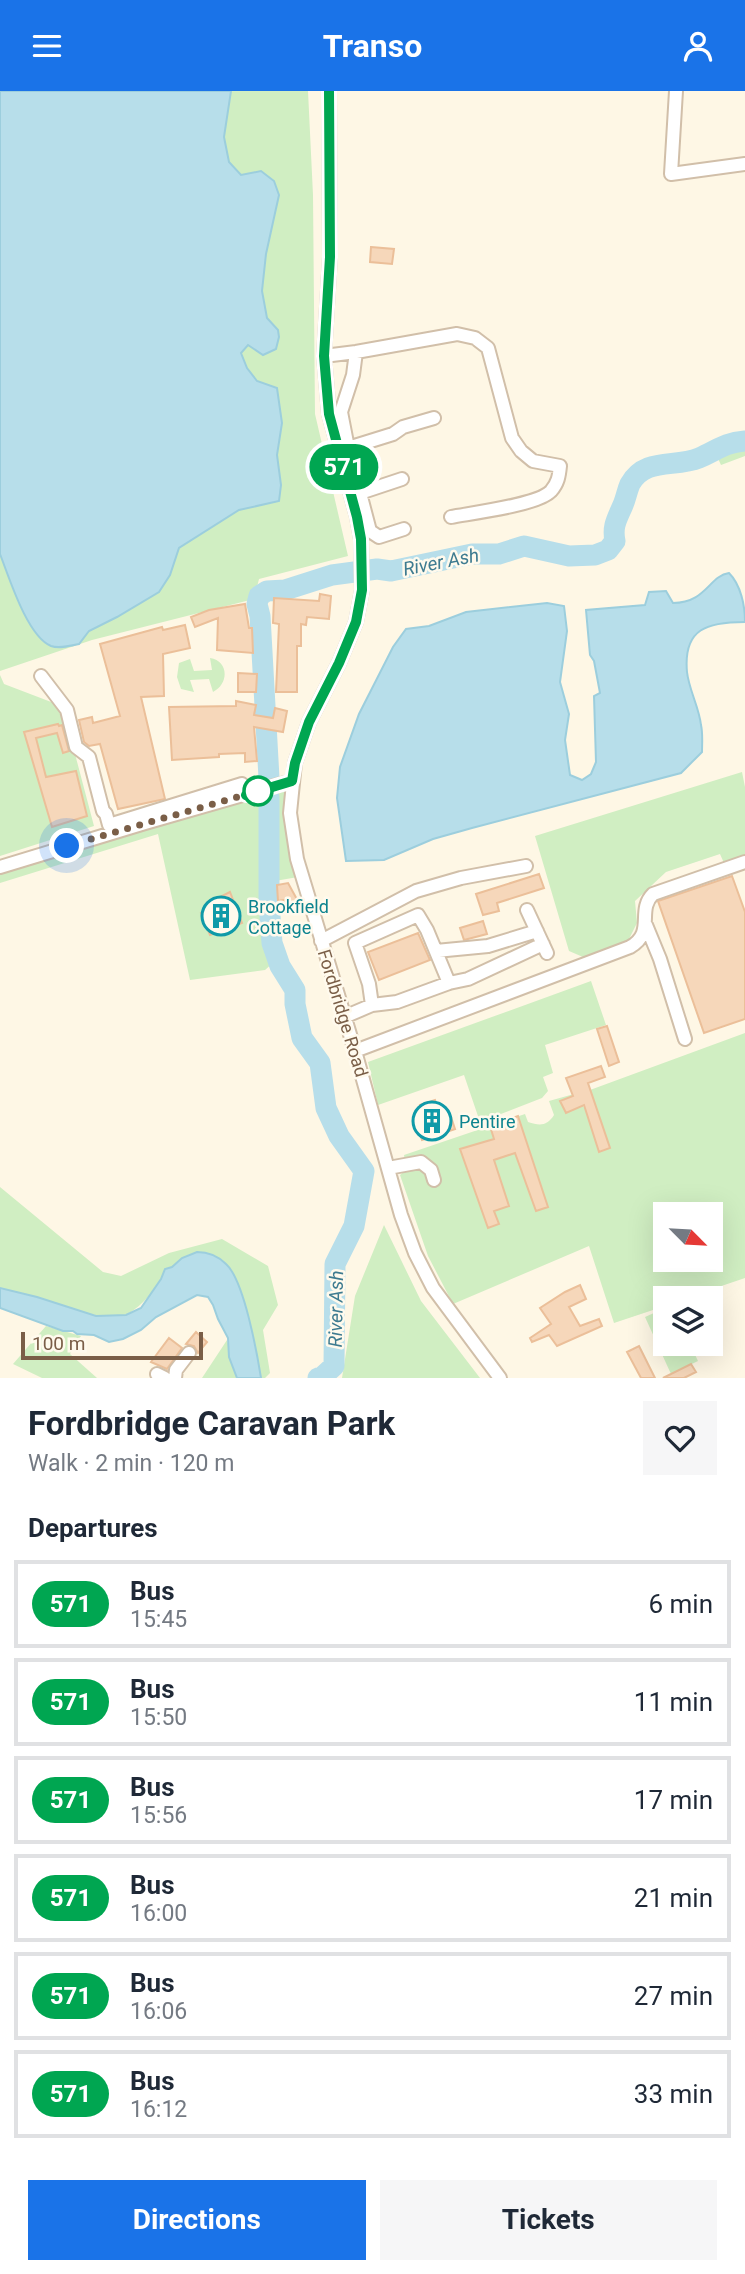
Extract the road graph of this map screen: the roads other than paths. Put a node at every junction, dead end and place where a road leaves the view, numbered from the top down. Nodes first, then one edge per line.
1 (329, 91) edge
2 (676, 91) edge
3 (745, 164) edge
4 (355, 352) junction
5 (324, 356) junction
6 (434, 418) dead end
7 (348, 448) junction
8 (402, 479) dead end
9 (356, 494) junction
10 (451, 517) dead end
11 (404, 529) dead end
12 (41, 676) dead end
13 (292, 781) junction
14 (242, 784) dead end
15 (745, 862) edge
16 (526, 866) dead end
17 (0, 867) edge
18 (527, 910) dead end
19 (645, 924) junction
20 (537, 931) junction
21 (321, 941) junction
22 (436, 951) junction
23 (449, 983) junction
24 (372, 1005) junction
25 (344, 1017) junction
26 (685, 1039) dead end
27 (355, 1051) junction
28 (387, 1168) junction
29 (434, 1180) dead end
30 (188, 1353) dead end
31 (175, 1378) edge
32 (500, 1378) edge

1 - 5 street, Fordbridge Road
2 - 3 street
4 - 5 street
4 - 7 street
4 - 10 street
5 - 9 street, Fordbridge Road
6 - 7 street
7 - 9 street
8 - 9 street
9 - 11 street
9 - 13 street, Fordbridge Road
12 - 14 street
13 - 17 street
13 - 21 street, Fordbridge Road
15 - 19 street
16 - 21 street
18 - 20 street
19 - 26 street
19 - 27 street
20 - 22 street
20 - 23 street
21 - 25 street, Fordbridge Road
22 - 23 street
22 - 24 street
23 - 24 street
24 - 25 street
25 - 27 street, Fordbridge Road
27 - 28 street, Fordbridge Road
28 - 29 street
28 - 32 street, Fordbridge Road
30 - 31 street

